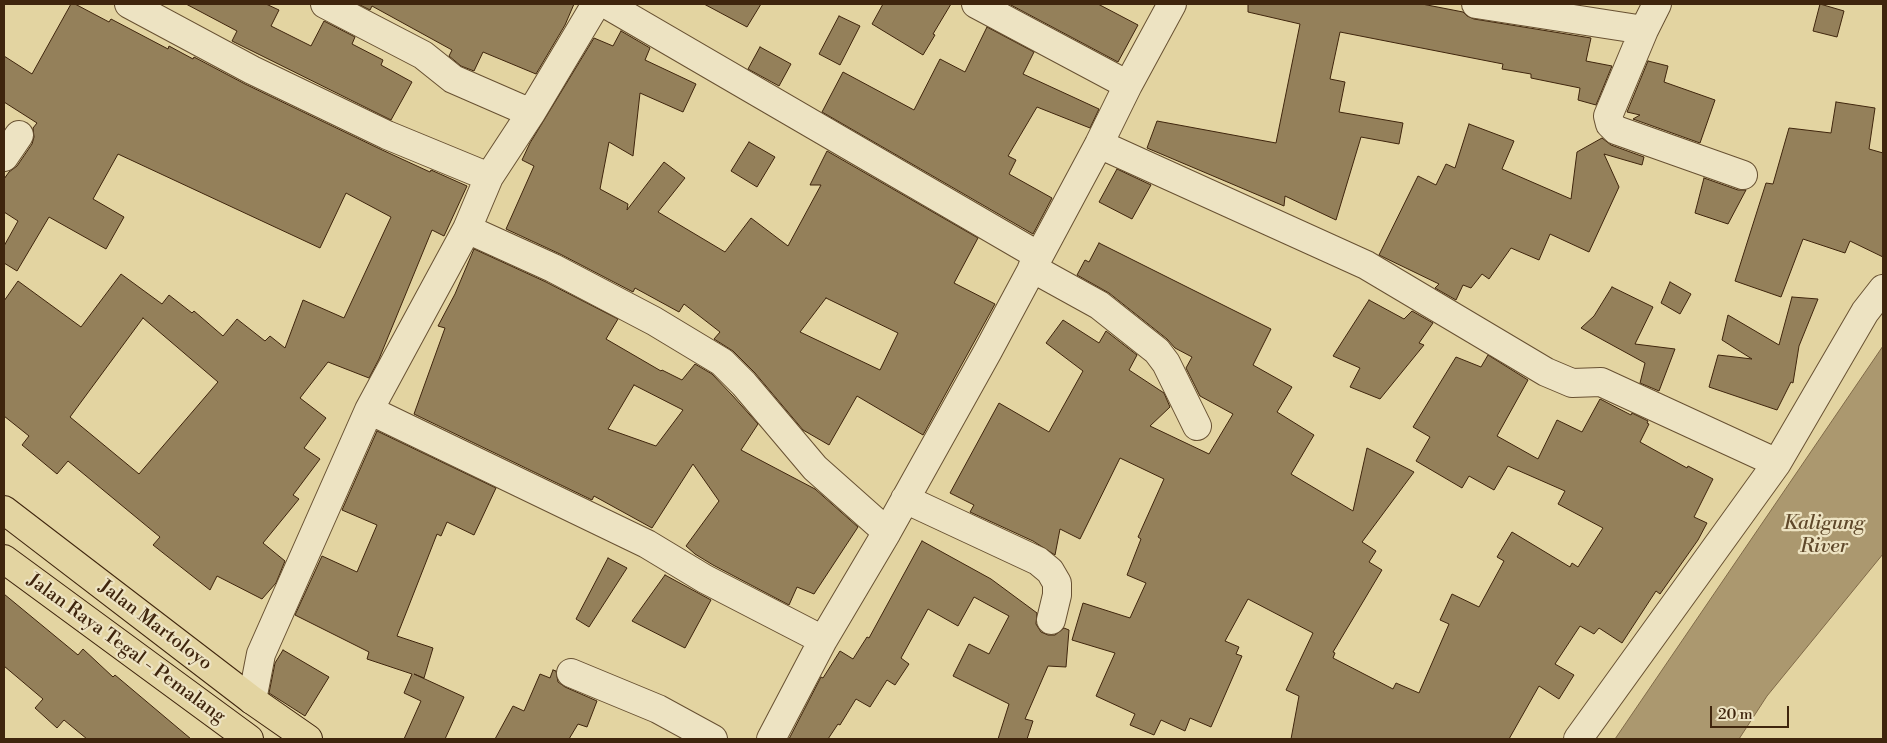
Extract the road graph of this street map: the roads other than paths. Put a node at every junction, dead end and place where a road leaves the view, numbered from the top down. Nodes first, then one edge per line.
1 (128, 4) edge
2 (325, 4) edge
3 (596, 4) edge
4 (606, 4) edge
5 (976, 4) edge
6 (1172, 4) edge
7 (1476, 4) edge
8 (1657, 4) edge
9 (1644, 30) junction
10 (1128, 85) junction
11 (531, 113) junction
12 (19, 135) dead end
13 (1099, 144) junction
14 (4, 157) edge
15 (1743, 175) dead end
16 (489, 177) junction
17 (467, 229) junction
18 (1036, 262) junction
19 (1883, 289) edge
20 (369, 410) junction
21 (1197, 426) dead end
22 (1777, 463) junction
23 (905, 499) junction
24 (4, 510) edge
25 (887, 532) junction
26 (4, 559) edge
27 (1051, 620) dead end
28 (823, 640) junction
29 (570, 673) dead end
30 (252, 700) junction
31 (249, 739) edge
32 (308, 739) edge
33 (713, 739) edge
34 (771, 739) edge
35 (1578, 739) edge

1 - 16 street
2 - 11 street
3 - 11 street
4 - 18 street
5 - 10 street
6 - 10 street
7 - 9 street
8 - 9 street
9 - 15 street
10 - 13 street
11 - 16 street
12 - 14 street
13 - 18 street
13 - 22 street
16 - 17 street
17 - 20 street
17 - 25 street
18 - 21 street
18 - 23 street
19 - 22 street
20 - 28 street
20 - 30 street
22 - 35 street
23 - 25 street
23 - 27 street
24 - 30 highway, Jalan Martoloyo
25 - 28 street
26 - 31 highway, Jalan Raya Tegal - Pemalang
28 - 34 street
29 - 33 street
30 - 32 highway, Jalan Martoloyo

